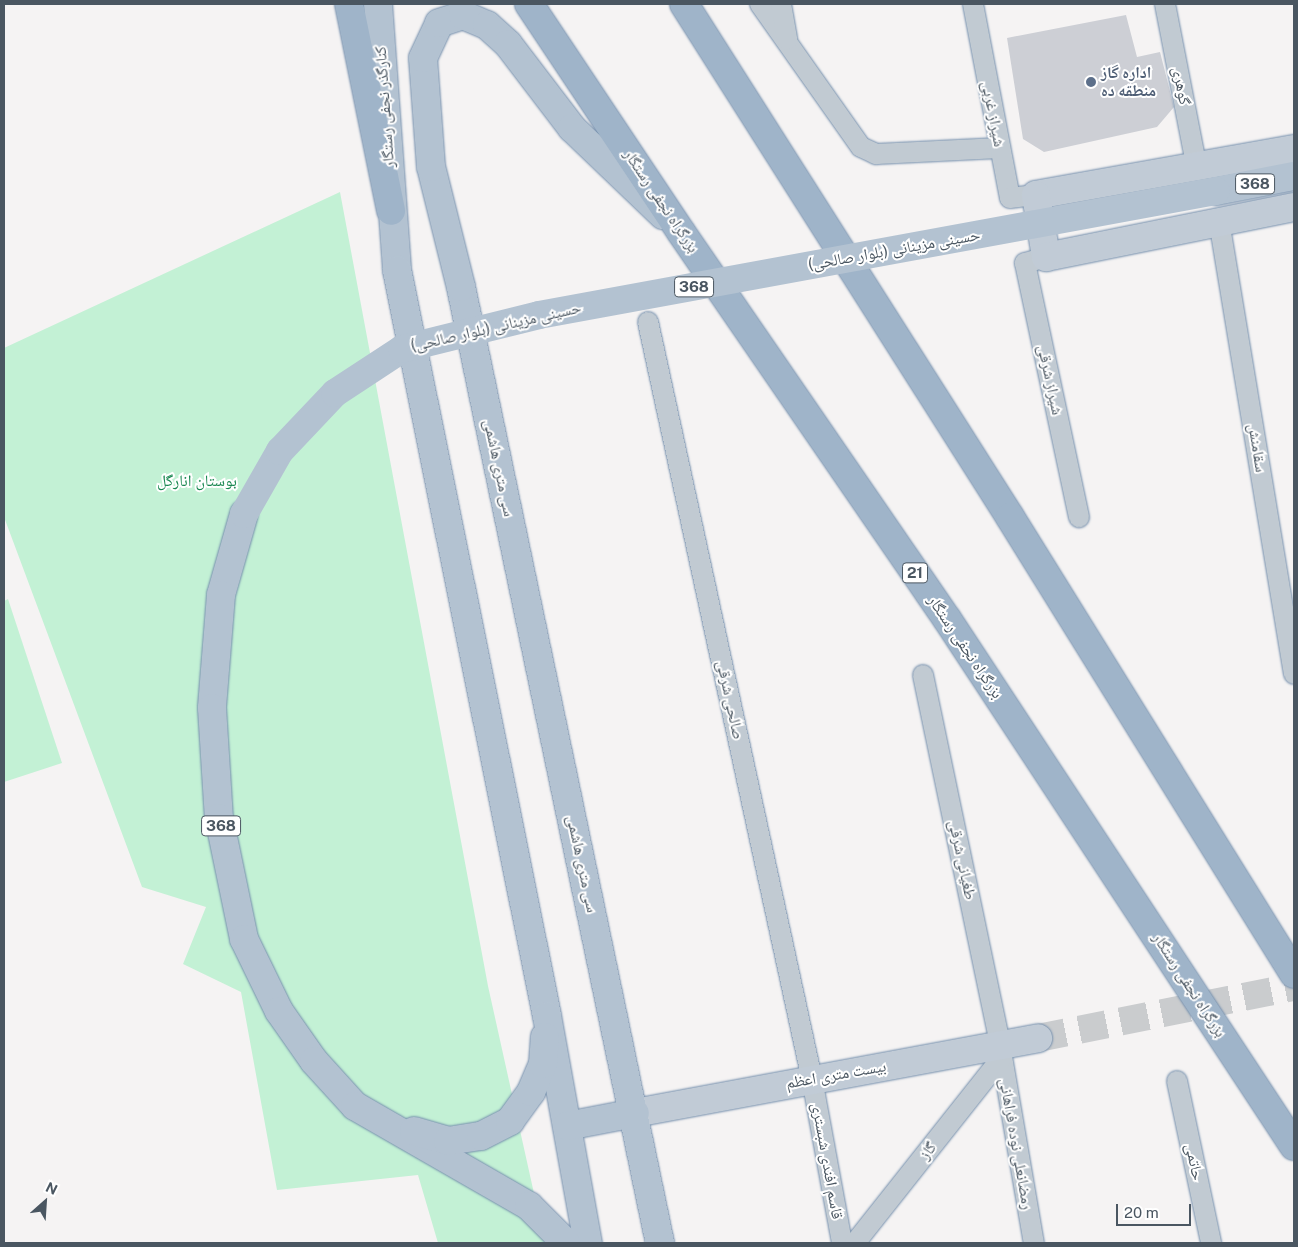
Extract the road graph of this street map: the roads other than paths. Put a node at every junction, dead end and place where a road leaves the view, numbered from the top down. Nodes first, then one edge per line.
1 (349, 4) edge
2 (378, 4) edge
3 (529, 4) edge
4 (684, 4) edge
5 (760, 4) edge
6 (781, 4) edge
7 (973, 4) edge
8 (1165, 4) edge
9 (788, 45) junction
10 (1000, 148) junction
11 (1294, 150) edge
12 (1197, 168) junction
13 (1294, 176) edge
14 (1036, 195) junction
15 (1294, 206) edge
16 (392, 211) junction
17 (1219, 221) junction
18 (681, 232) junction
19 (1046, 257) junction
20 (468, 320) junction
21 (648, 322) dead end
22 (410, 334) junction
23 (1079, 517) dead end
24 (1294, 670) edge
25 (924, 675) dead end
26 (1294, 974) edge
27 (548, 1016) junction
28 (1038, 1038) tunnel mouth
29 (1000, 1052) junction
30 (812, 1079) junction
31 (1177, 1080) dead end
32 (355, 1106) junction
33 (635, 1113) junction
34 (567, 1126) junction
35 (1294, 1146) edge
36 (566, 1243) edge
37 (588, 1243) edge
38 (660, 1243) edge
39 (842, 1243) edge
40 (855, 1243) edge
41 (1034, 1243) edge
42 (1211, 1243) edge

1 - 16 highway
2 - 16 main road, کنارگذر نجفی رستگار
3 - 18 highway, بزرگراه نجفی رستگار / 21
4 - 26 highway
5 - 9 street
6 - 9 street
7 - 10 street, شیراز غربی
8 - 12 street, گوهری
9 - 10 street
10 - 14 street, شیراز غربی
11 - 12 main road, 368
12 - 14 main road, 368
13 - 32 main road, حسینی مزینانی (بلوار صالحی) / 368, bridge
14 - 19 main road
15 - 17 main road
16 - 22 main road
17 - 19 main road
17 - 24 street, سقامنش
18 - 20 main road, سی متری هاشمی
18 - 35 highway, بزرگراه نجفی رستگار / 21
19 - 23 street, شیراز شرقی
20 - 22 main road
20 - 33 main road, سی متری هاشمی
21 - 30 street, صالحی شرقی
22 - 27 main road
25 - 29 street, طغیانی شرقی
27 - 32 main road
27 - 34 main road
28 - 29 main road, بیست متری اعظم
29 - 30 main road, بیست متری اعظم
29 - 40 street, گاز
29 - 41 street, رمضانعلی نوده فراهانی
30 - 33 main road, بیست متری اعظم
30 - 39 street, قاسم افندی شبستری
31 - 42 street, حاتمی
32 - 36 main road
33 - 34 main road
33 - 38 main road, سی متری هاشمی
34 - 37 main road

